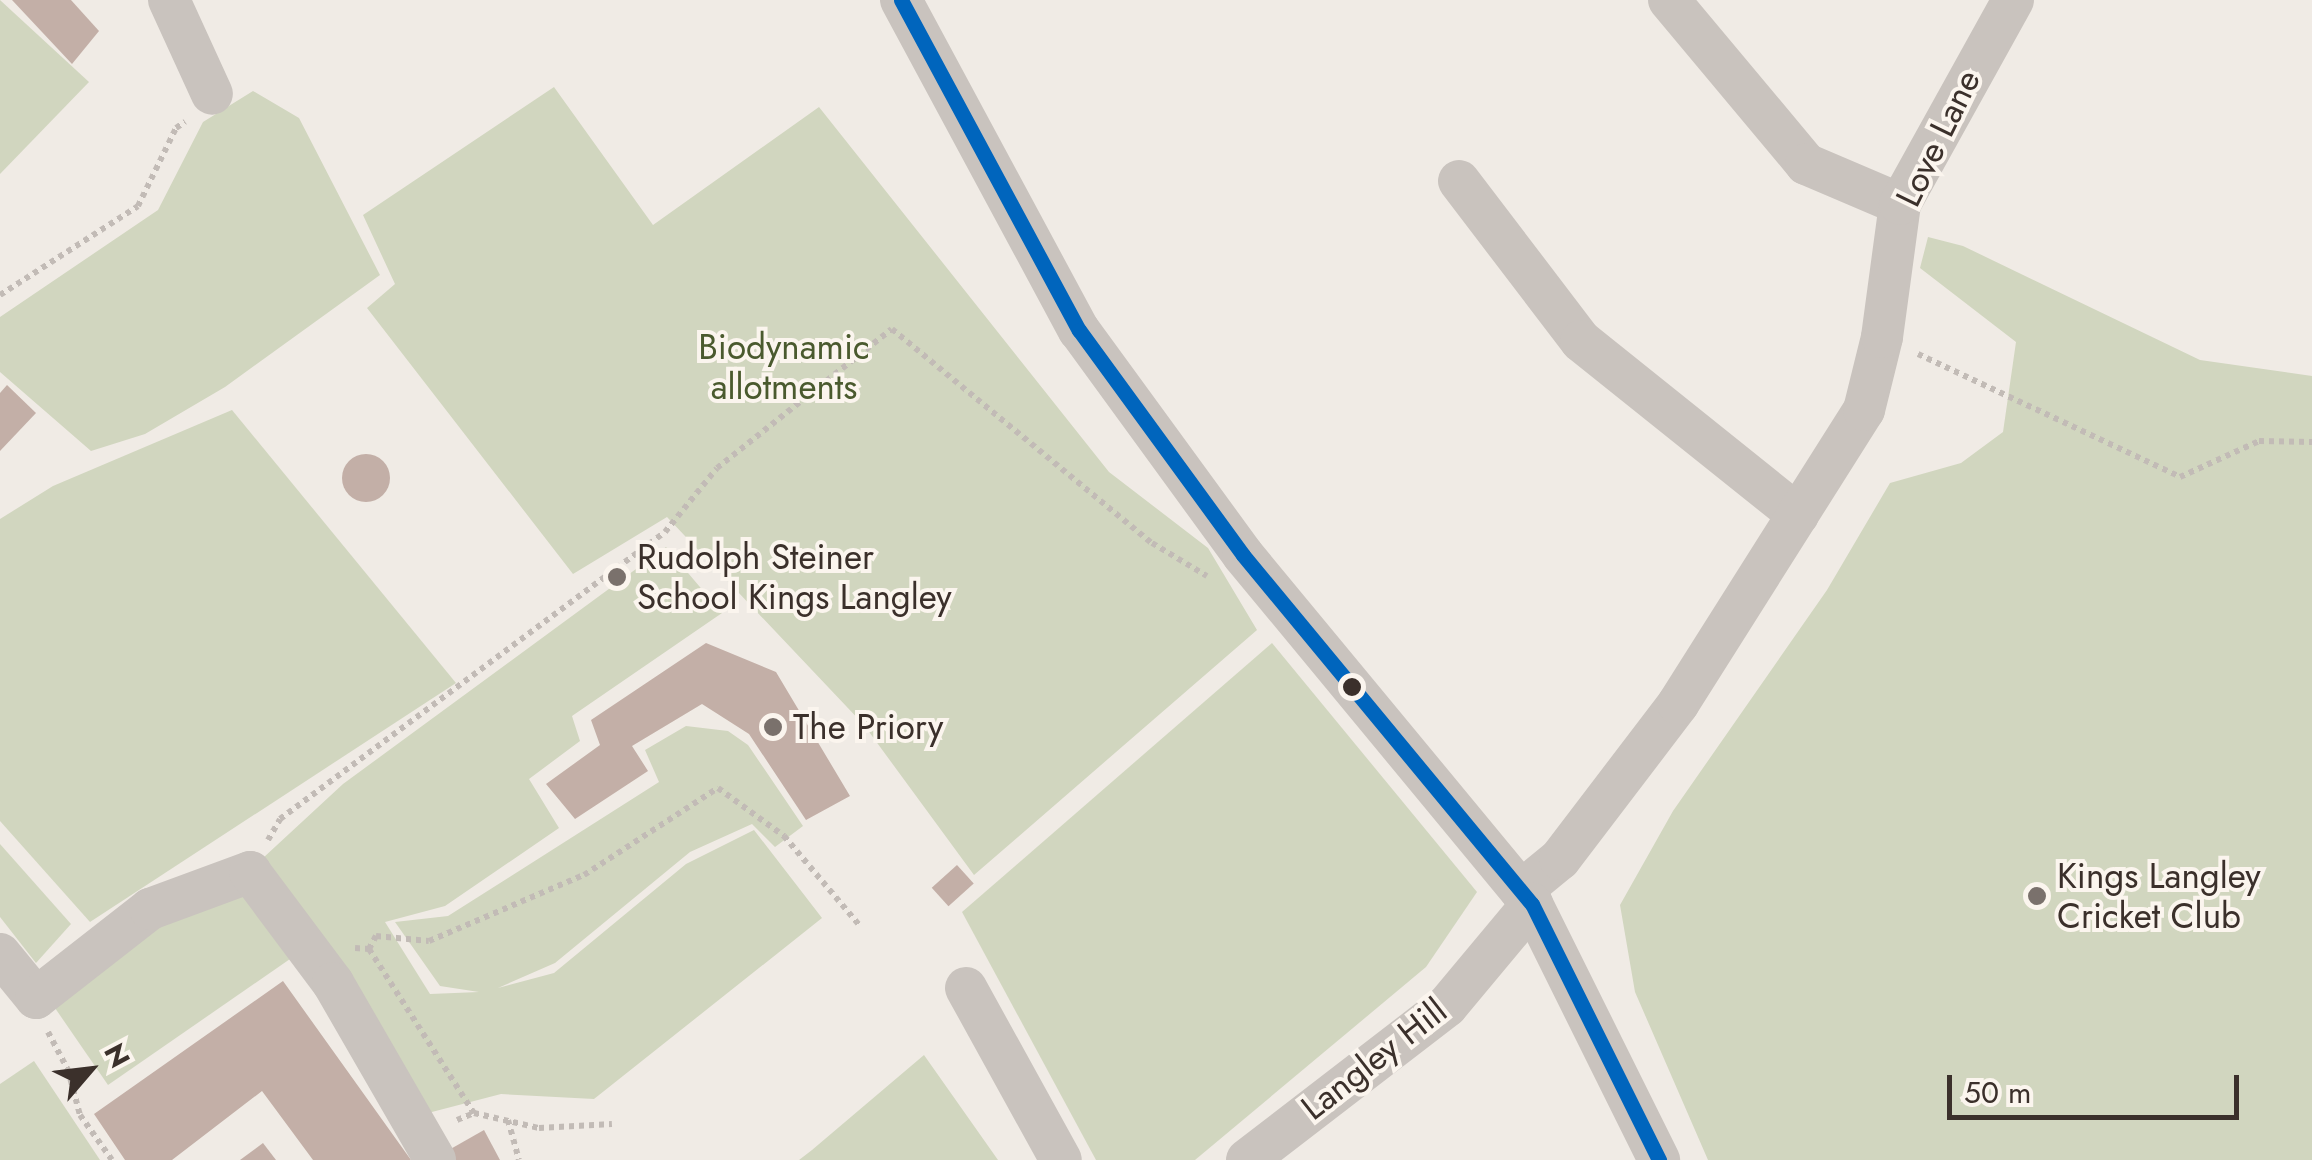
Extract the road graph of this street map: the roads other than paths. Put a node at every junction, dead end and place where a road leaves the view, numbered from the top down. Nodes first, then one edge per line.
1 (169, 0) edge
2 (900, 0) edge
3 (1669, 0) edge
4 (2013, 0) edge
5 (206, 103) road end
6 (1459, 181) dead end
7 (1900, 204) junction
8 (1798, 515) junction
9 (1526, 898) junction
10 (0, 954) edge
11 (966, 988) dead end
12 (436, 1160) edge
13 (1061, 1160) edge
14 (1247, 1160) edge
15 (1659, 1160) edge

1 - 5 street
2 - 9 street
3 - 7 street
4 - 7 street, Love Lane
6 - 8 street
7 - 8 street, Love Lane
8 - 9 street, Love Lane
9 - 14 street, Langley Hill
9 - 15 street
10 - 12 street
11 - 13 street

